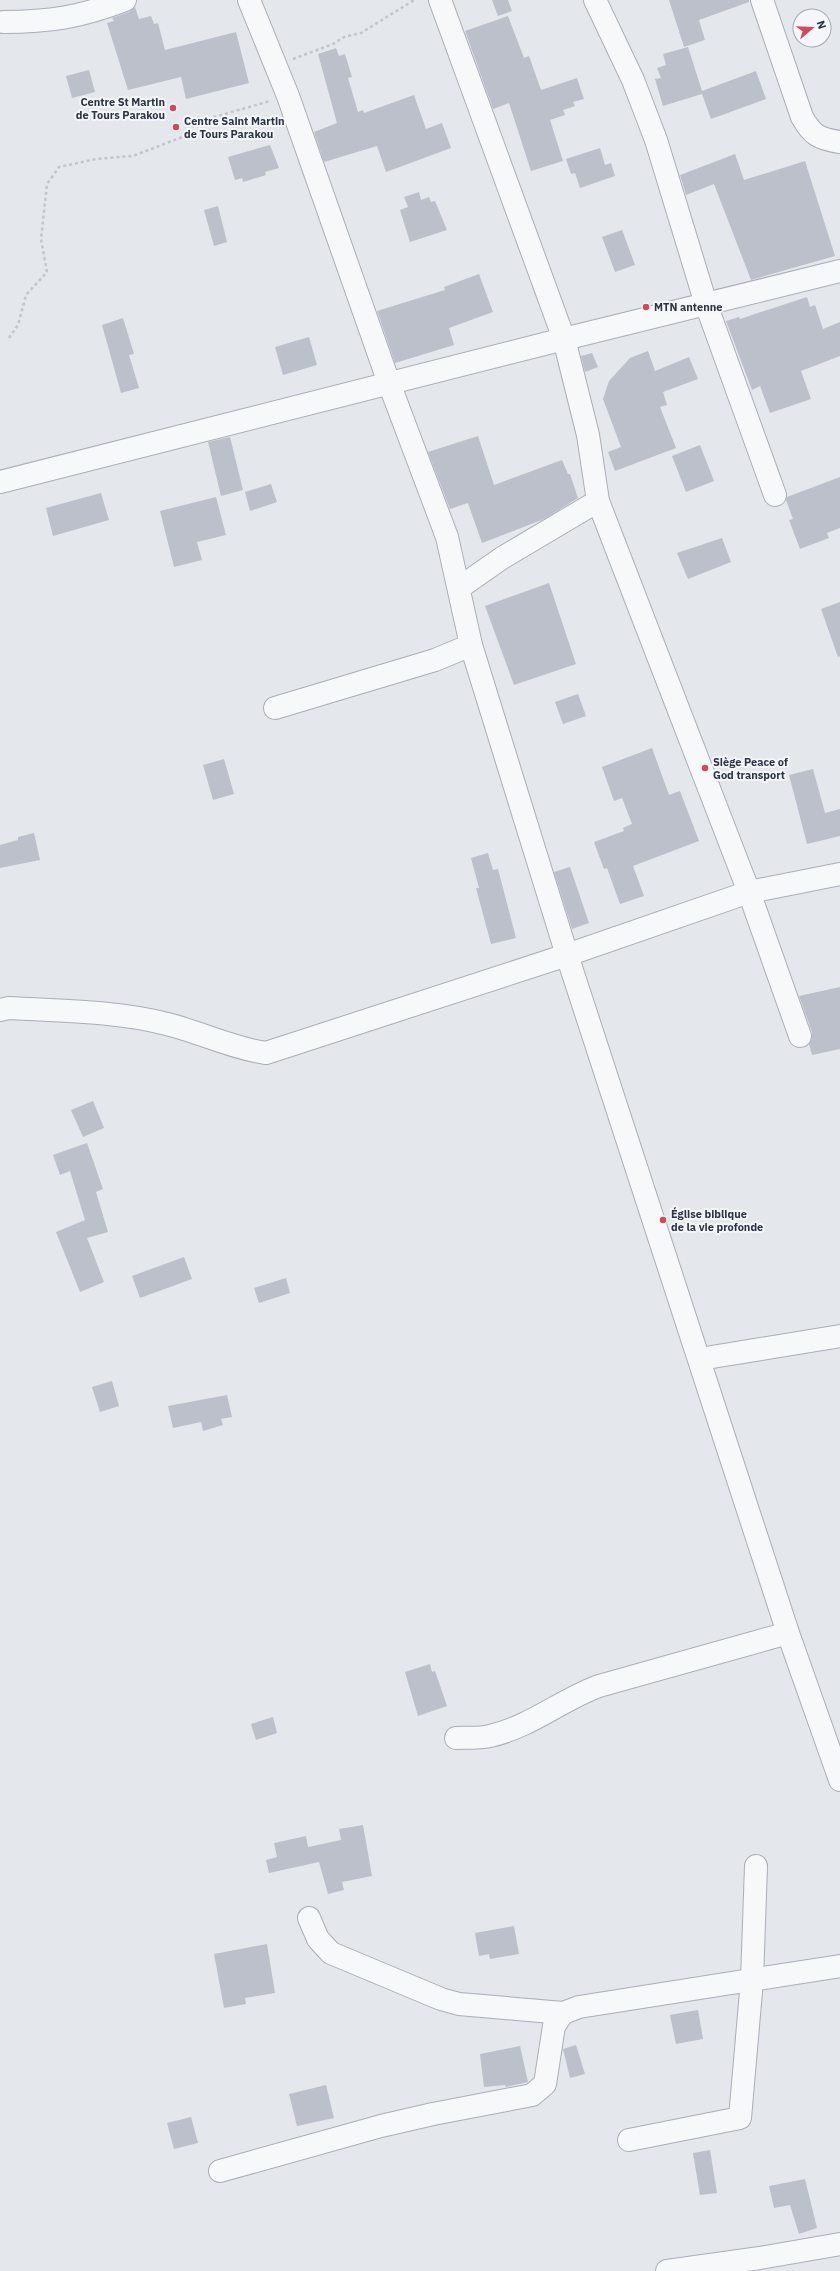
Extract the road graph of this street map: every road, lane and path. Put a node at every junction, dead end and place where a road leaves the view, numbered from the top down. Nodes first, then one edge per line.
1 (125, 0) edge
2 (249, 0) edge
3 (414, 0) edge
4 (440, 0) edge
5 (595, 0) edge
6 (762, 0) edge
7 (3, 22) dead end
8 (276, 67) junction
9 (288, 96) junction
10 (840, 142) edge
11 (840, 271) edge
12 (706, 304) junction
13 (9, 338) dead end
14 (564, 338) junction
15 (389, 383) junction
16 (0, 482) edge
17 (775, 495) dead end
18 (598, 501) junction
19 (459, 588) junction
20 (471, 645) junction
21 (275, 708) dead end
22 (840, 874) edge
23 (749, 892) junction
24 (567, 955) junction
25 (0, 1010) edge
26 (800, 1036) dead end
27 (840, 1336) edge
28 (700, 1359) junction
29 (788, 1633) junction
30 (456, 1738) dead end
31 (840, 1780) edge
32 (756, 1866) dead end
33 (309, 1918) dead end
34 (840, 1966) edge
35 (752, 1980) junction
36 (563, 2013) junction
37 (629, 2140) dead end
38 (220, 2170) dead end
39 (840, 2244) edge
40 (667, 2271) edge

1 - 7 street
2 - 8 street
3 - 8 path
4 - 14 street
5 - 12 street
6 - 10 street
8 - 9 street
9 - 13 path
9 - 15 street
11 - 12 street
12 - 14 street
12 - 17 street
14 - 15 street
14 - 18 street
15 - 16 street
15 - 19 street
18 - 19 street
18 - 23 street
19 - 20 street
20 - 21 street
20 - 24 street
22 - 23 street
23 - 24 street
23 - 26 street
24 - 25 street
24 - 28 street
27 - 28 street
28 - 29 street
29 - 30 street
29 - 31 street
32 - 35 street
33 - 36 street
34 - 35 street
35 - 36 street
35 - 37 street
36 - 38 street
39 - 40 street

